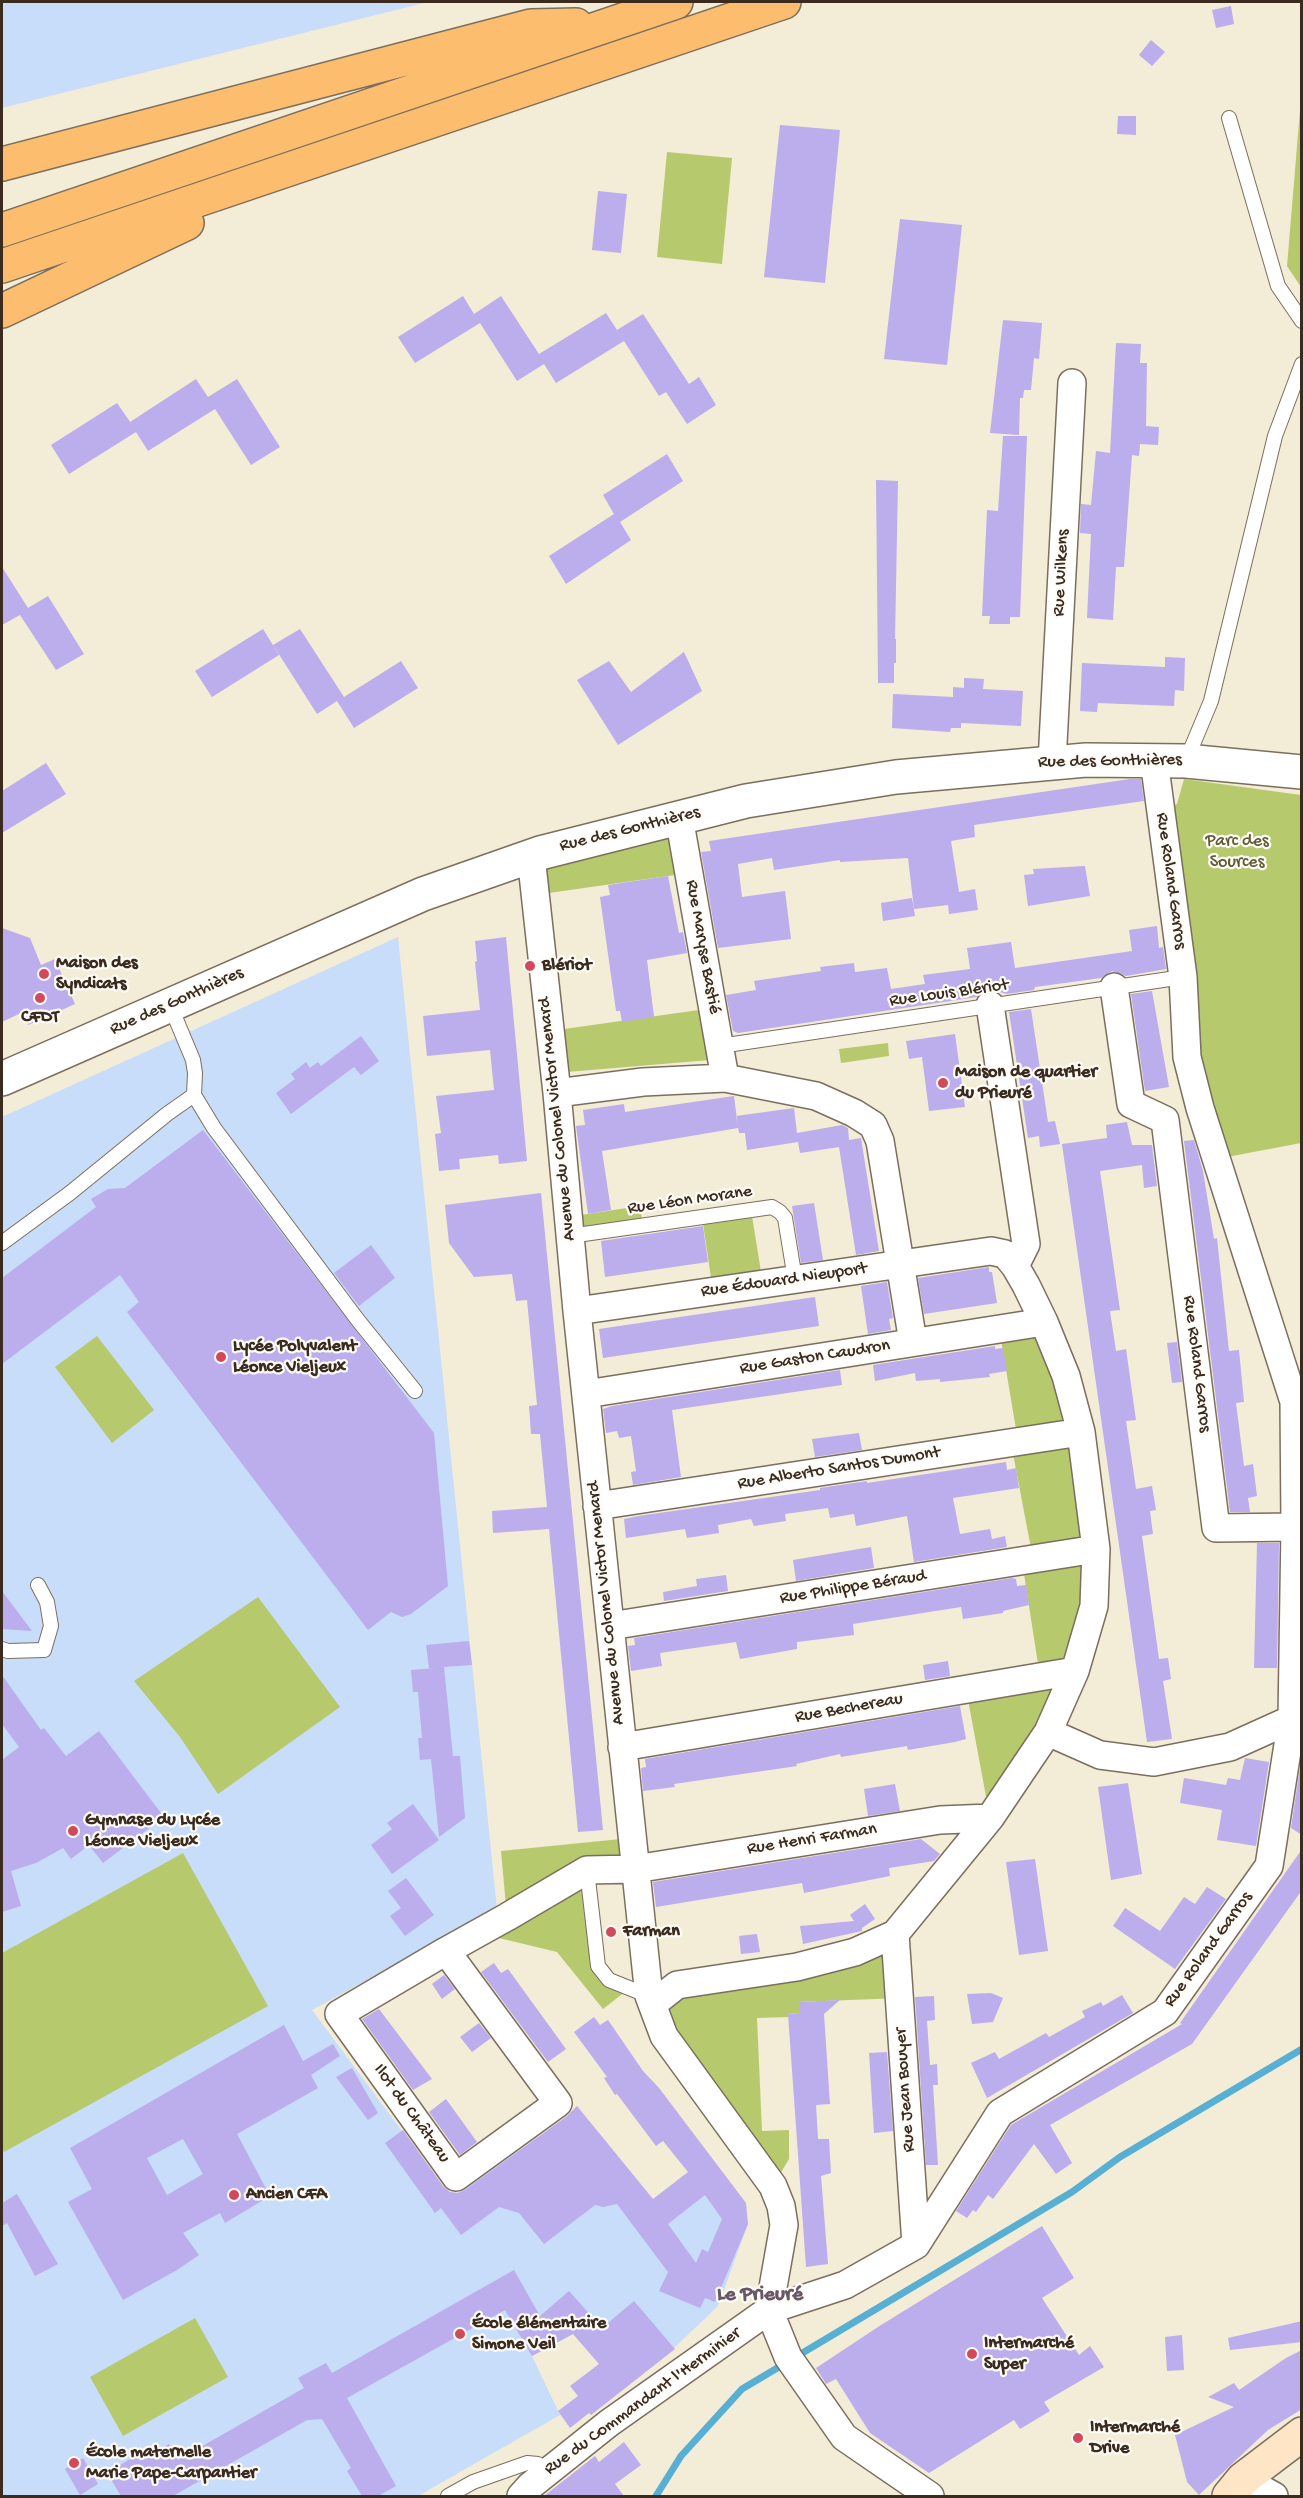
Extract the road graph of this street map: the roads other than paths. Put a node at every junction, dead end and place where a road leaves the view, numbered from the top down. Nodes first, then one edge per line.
1 (676, 2) edge
2 (784, 2) edge
3 (608, 24) junction
4 (1229, 118) dead end
5 (2, 164) edge
6 (283, 170) junction
7 (2, 230) edge
8 (2, 266) edge
9 (2, 311) edge
10 (1302, 321) edge
11 (1302, 364) edge
12 (1072, 383) dead end
13 (1154, 760) junction
14 (1186, 761) junction
15 (1052, 762) junction
16 (1302, 772) edge
17 (679, 817) junction
18 (531, 856) junction
19 (1183, 977) junction
20 (1114, 987) junction
21 (170, 1005) junction
22 (990, 1005) junction
23 (720, 1046) junction
24 (725, 1078) junction
25 (2, 1079) edge
26 (557, 1093) junction
27 (194, 1095) junction
28 (1200, 1108) junction
29 (1165, 1120) junction
30 (570, 1236) junction
31 (2, 1243) edge
32 (900, 1264) junction
33 (1015, 1266) junction
34 (795, 1280) junction
35 (577, 1311) junction
36 (1044, 1322) junction
37 (913, 1342) junction
38 (415, 1391) dead end
39 (586, 1394) junction
40 (1081, 1432) junction
41 (597, 1506) junction
42 (1295, 1527) junction
43 (1096, 1549) junction
44 (38, 1585) dead end
45 (610, 1626) junction
46 (2, 1649) edge
47 (1075, 1671) junction
48 (1292, 1719) junction
49 (1048, 1732) junction
50 (622, 1747) junction
51 (990, 1818) junction
52 (635, 1869) junction
53 (588, 1870) junction
54 (895, 1934) junction
55 (446, 1951) junction
56 (651, 2000) junction
57 (916, 2245) junction
58 (769, 2310) junction
59 (1302, 2434) edge
60 (545, 2473) junction
61 (1236, 2488) edge
62 (448, 2496) edge
63 (520, 2496) edge
64 (930, 2496) edge
65 (1274, 2496) edge

1 - 3 highway
2 - 6 highway
3 - 5 highway
3 - 7 highway
4 - 10 lane
6 - 8 highway
6 - 9 highway
11 - 14 lane
12 - 15 street, Rue Wilkens
13 - 14 street, Rue des Gonthières
13 - 15 street, Rue des Gonthières
13 - 19 street, Rue Roland Garros
14 - 16 street, Rue des Gonthières
15 - 17 street, Rue des Gonthières
17 - 18 street, Rue des Gonthières
17 - 23 street, Rue Maryse Bastié
18 - 21 street, Rue des Gonthières
18 - 26 street, Avenue du Colonel Victor Menard
19 - 20 lane, Rue Louis Blériot
19 - 28 street, Rue Roland Garros
20 - 22 lane, Rue Louis Blériot
20 - 29 street
21 - 25 street, Rue des Gonthières
21 - 27 lane
22 - 23 lane, Rue Louis Blériot
22 - 33 street
23 - 24 street, Rue Maryse Bastié
24 - 26 street
24 - 32 street
26 - 30 street, Avenue du Colonel Victor Menard
27 - 31 lane
27 - 38 lane
28 - 29 street
28 - 42 street, Rue Roland Garros
29 - 42 street, Rue Roland Garros
30 - 34 lane, Rue Léon Morane
30 - 35 street, Avenue du Colonel Victor Menard
32 - 33 street, Rue Édouard Nieuport
32 - 34 street, Rue Édouard Nieuport
32 - 37 street
33 - 36 street
34 - 35 street, Rue Édouard Nieuport
35 - 39 street, Avenue du Colonel Victor Menard
36 - 37 street, Rue Gaston Caudron
36 - 40 street
37 - 39 street, Rue Gaston Caudron
39 - 41 street, Avenue du Colonel Victor Menard
40 - 41 street, Rue Alberto Santos Dumont
40 - 43 street
41 - 45 street, Avenue du Colonel Victor Menard
42 - 48 street, Rue Roland Garros
43 - 45 street, Rue Philippe Béraud
43 - 47 street
44 - 46 lane
45 - 50 street, Avenue du Colonel Victor Menard
47 - 49 street
47 - 50 street, Rue Bechereau
48 - 49 street
48 - 57 street, Rue Roland Garros
49 - 51 street
50 - 52 street, Avenue du Colonel Victor Menard
51 - 52 street, Rue Henri Farman
51 - 54 street
52 - 53 street, Rue Henri Farman
52 - 56 street, Avenue du Colonel Victor Menard
53 - 55 street, Ilot du Château
53 - 56 lane
54 - 56 street
54 - 57 street, Rue Jean Bouyer
55 - 55 street, Ilot du Château
56 - 58 street, Avenue du Colonel Victor Menard
57 - 58 street, Rue Roland Garros
58 - 60 street, Rue du Commandant l'Herminier
58 - 64 street
59 - 61 main road
60 - 62 lane
60 - 63 street, Rue du Commandant l'Herminier
61 - 65 street

